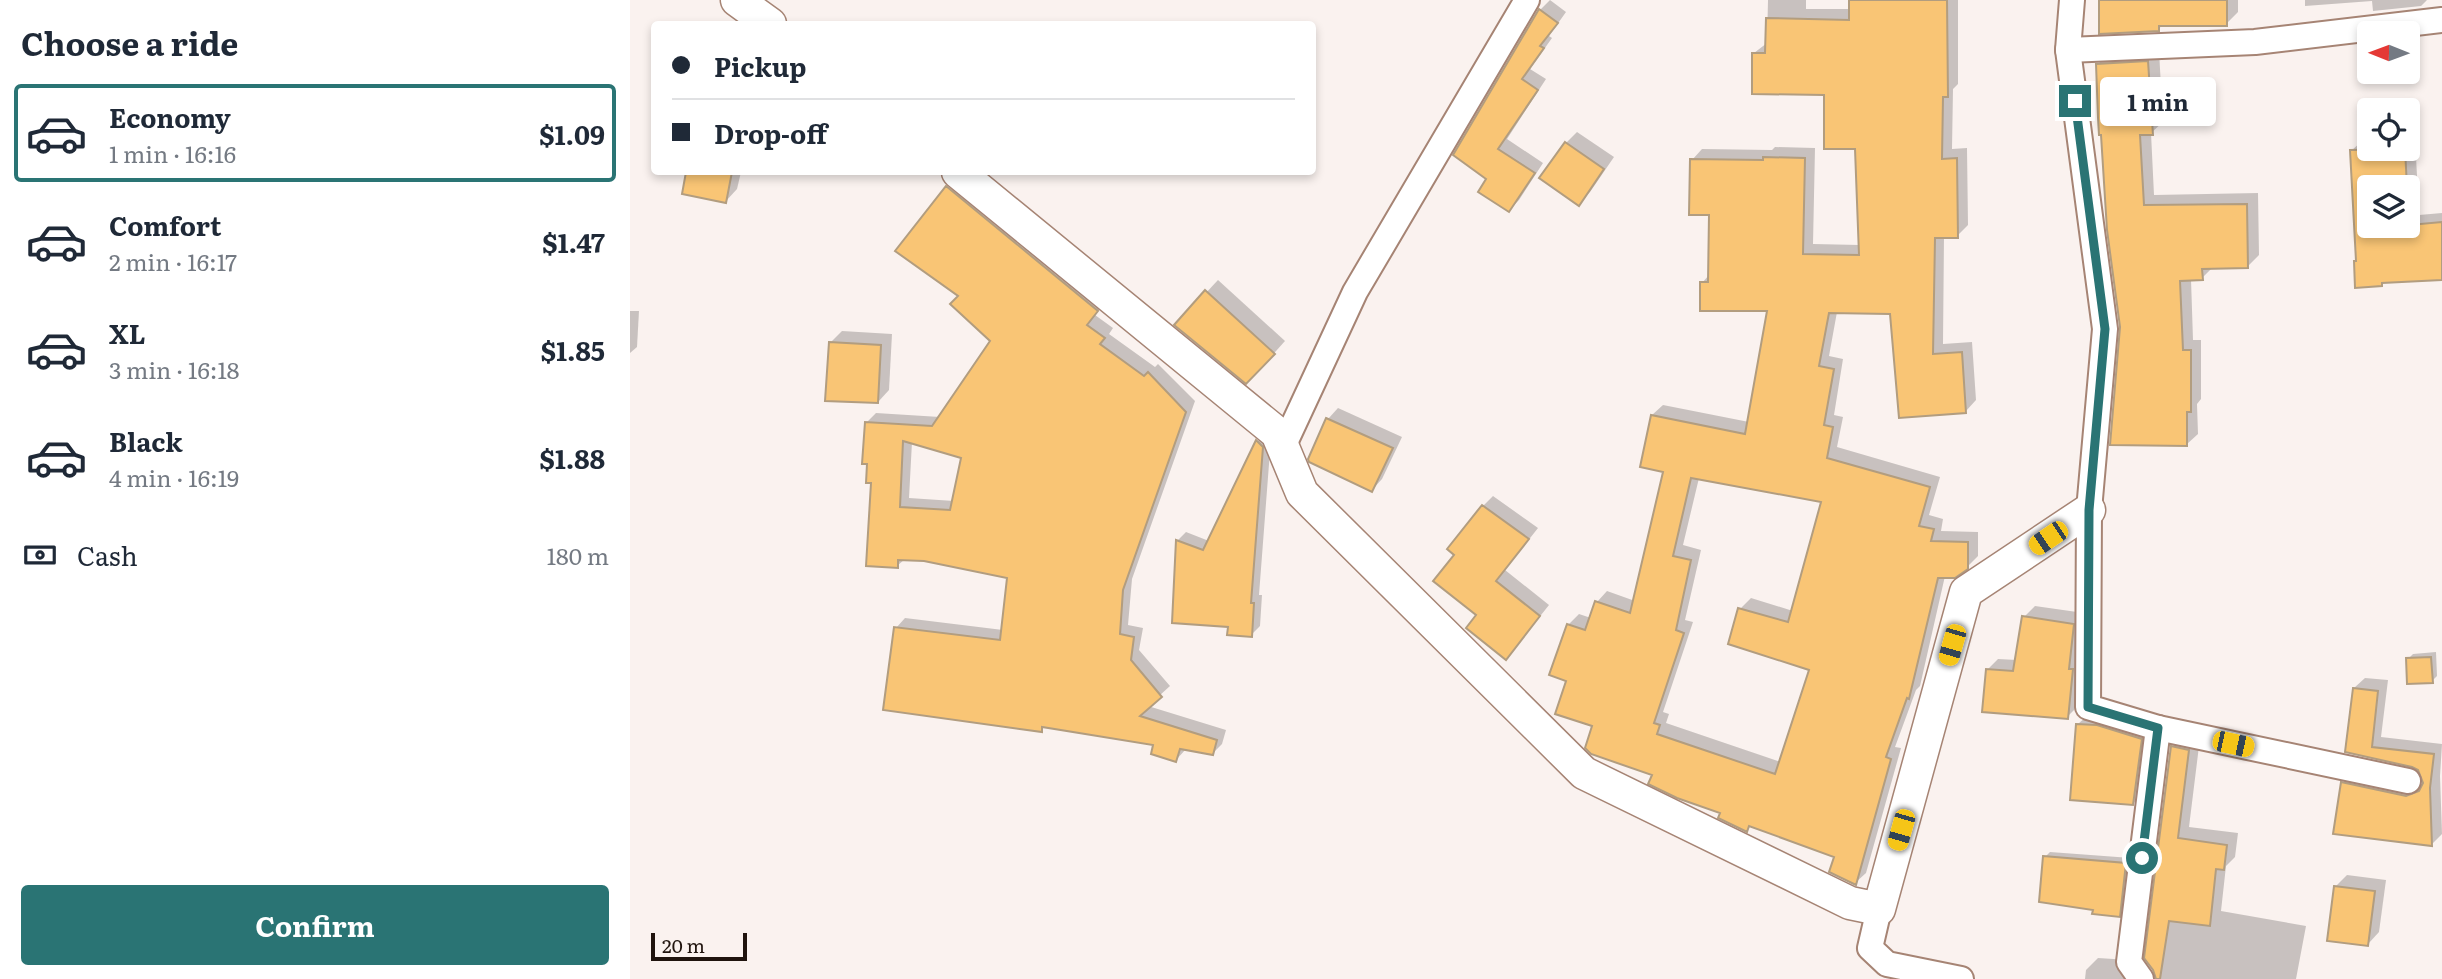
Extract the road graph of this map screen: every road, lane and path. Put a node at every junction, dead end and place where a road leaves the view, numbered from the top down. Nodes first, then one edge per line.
1 (737, 0) edge
2 (1527, 0) edge
3 (2072, 0) edge
4 (2442, 20) edge
5 (766, 21) edge
6 (2068, 50) junction
7 (962, 175) edge
8 (1283, 447) junction
9 (2089, 510) junction
10 (2158, 728) junction
11 (2408, 780) dead end
12 (1879, 909) junction
13 (1961, 979) edge
14 (2141, 979) edge

1 - 5 street
2 - 8 street
3 - 6 street
4 - 6 street
6 - 9 street
7 - 8 street
8 - 12 street
9 - 10 street
9 - 12 street
10 - 11 street
10 - 14 street
12 - 13 street

